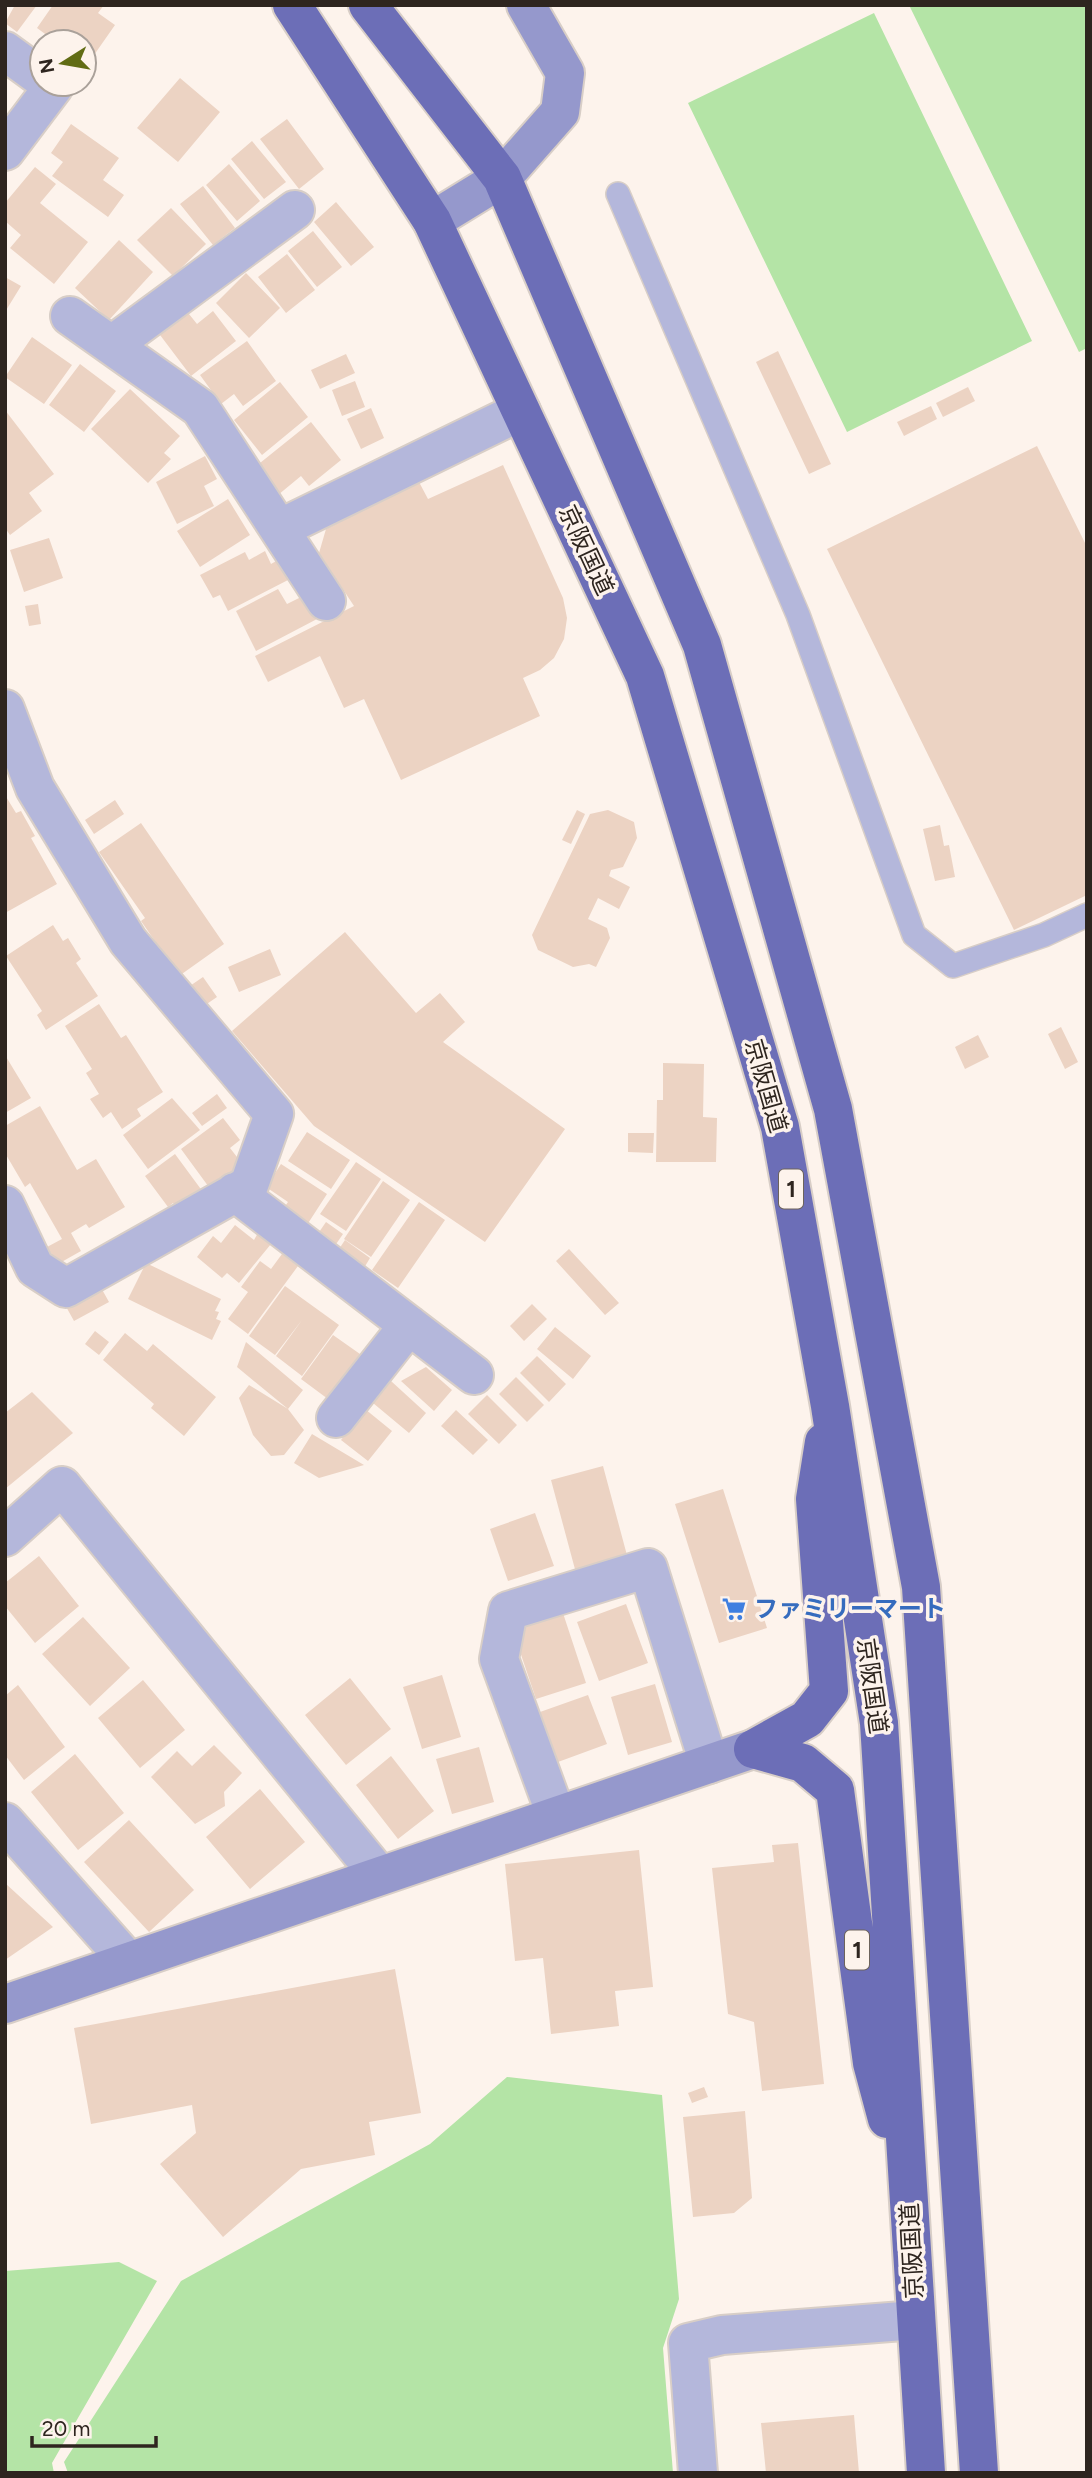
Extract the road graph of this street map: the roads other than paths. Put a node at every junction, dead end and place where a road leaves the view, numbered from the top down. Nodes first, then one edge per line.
1 (292, 5) edge
2 (368, 5) edge
3 (526, 5) edge
4 (5, 51) edge
5 (28, 68) edge
6 (45, 98) edge
7 (5, 150) edge
8 (502, 178) junction
9 (618, 194) dead end
10 (295, 210) dead end
11 (432, 220) junction
12 (70, 316) dead end
13 (112, 345) junction
14 (521, 411) junction
15 (279, 529) junction
16 (326, 601) dead end
17 (5, 709) edge
18 (1087, 915) edge
19 (236, 1192) junction
20 (5, 1205) edge
21 (409, 1325) junction
22 (474, 1375) dead end
23 (830, 1406) junction
24 (336, 1418) dead end
25 (5, 1536) edge
26 (753, 1749) junction
27 (709, 1764) junction
28 (556, 1815) junction
29 (5, 1822) edge
30 (379, 1875) junction
31 (128, 1961) junction
32 (5, 2004) edge
33 (909, 2198) junction
34 (916, 2320) junction
35 (698, 2473) edge
36 (926, 2473) edge
37 (979, 2473) edge

1 - 11 highway, 京阪国道 / 1
2 - 8 highway
3 - 8 street
4 - 5 street
6 - 7 street
8 - 11 street
8 - 37 highway
9 - 18 lane
10 - 13 street
11 - 14 highway, 京阪国道 / 1
12 - 13 street
13 - 15 street
14 - 15 street
14 - 23 highway, 京阪国道 / 1
15 - 16 street
17 - 19 street
19 - 20 street
19 - 21 street
21 - 22 street
21 - 24 street
23 - 26 highway, 1
23 - 33 highway, 京阪国道 / 1
25 - 30 street
26 - 27 street
26 - 33 highway, 1
27 - 28 street
27 - 28 street
28 - 30 street
29 - 31 street
30 - 31 street
31 - 32 street
33 - 34 highway, 京阪国道 / 1
34 - 35 street
34 - 36 highway, 京阪国道 / 1

